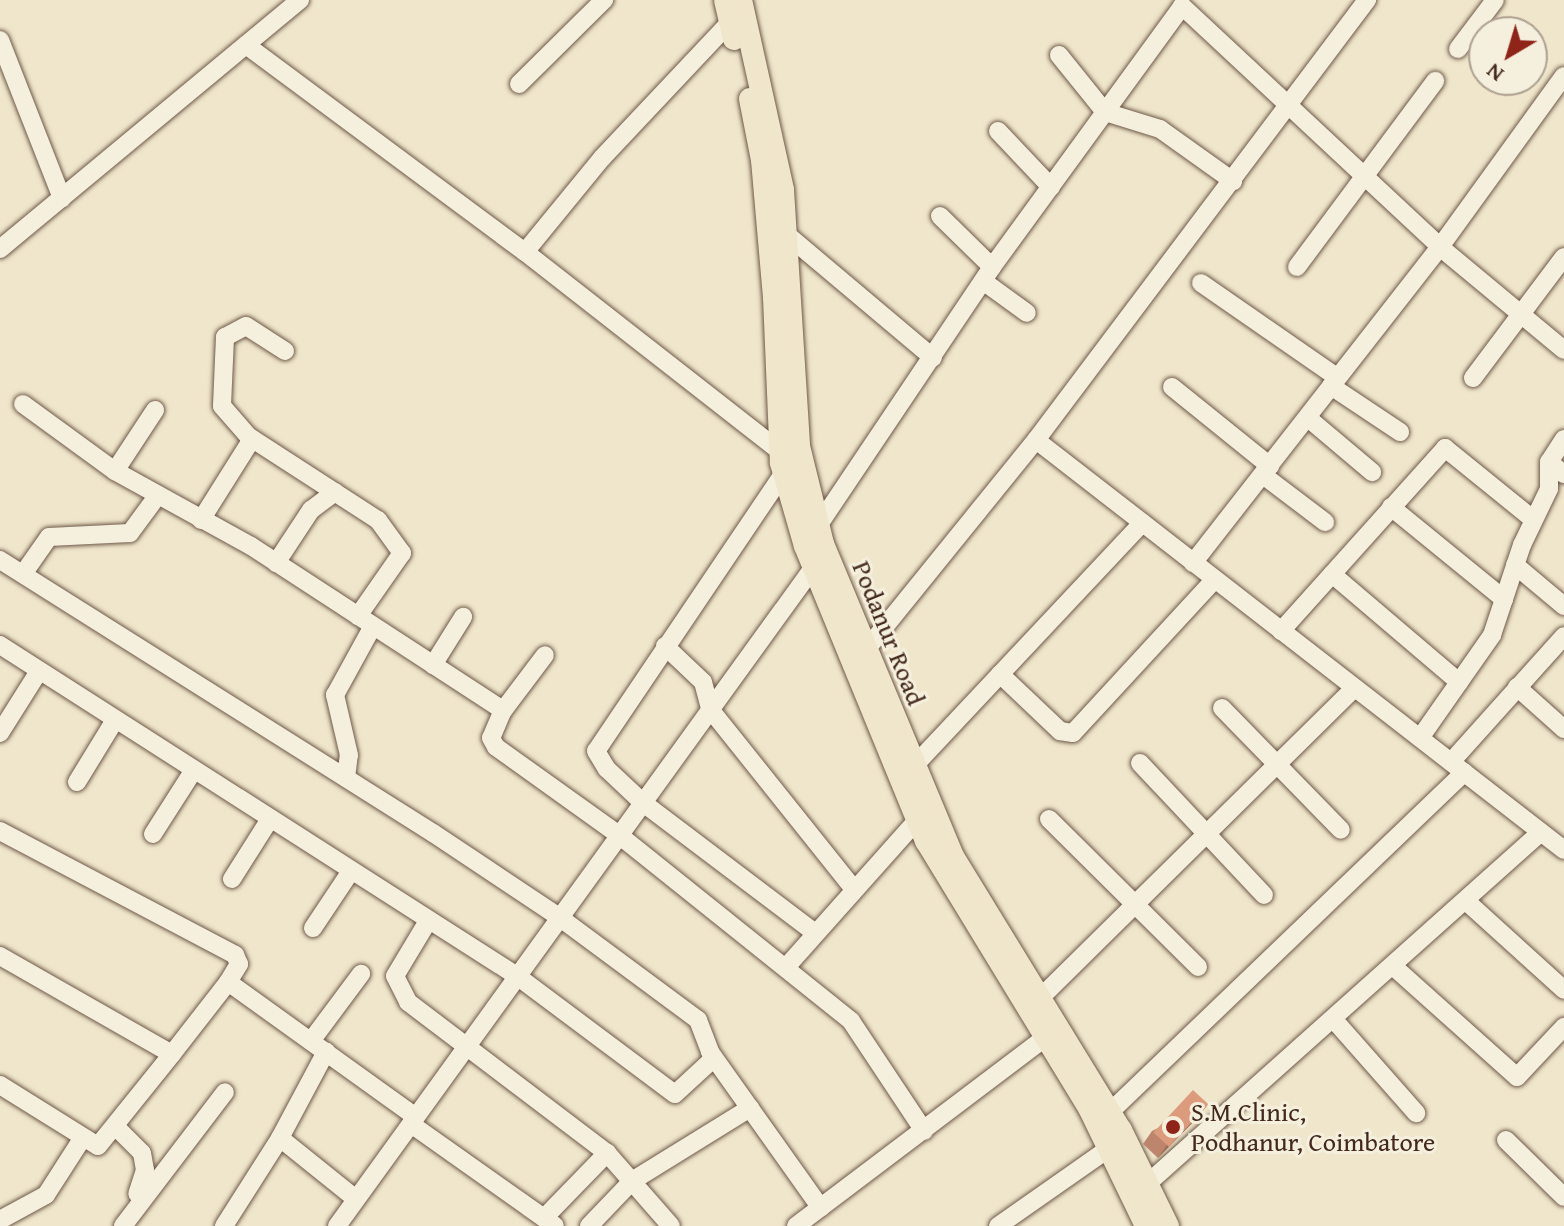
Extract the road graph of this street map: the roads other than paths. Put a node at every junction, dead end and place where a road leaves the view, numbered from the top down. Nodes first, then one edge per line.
1 (300, 0) edge
2 (604, 0) edge
3 (741, 0) edge
4 (1367, 0) edge
5 (1495, 0) edge
6 (1184, 3) edge
7 (727, 11) edge
8 (0, 40) edge
9 (246, 45) junction
10 (1458, 49) dead end
11 (1059, 55) dead end
12 (1564, 76) edge
13 (1435, 81) dead end
14 (519, 84) dead end
15 (1290, 107) junction
16 (1105, 112) junction
17 (998, 131) dead end
18 (1363, 175) junction
19 (1233, 181) junction
20 (1051, 187) junction
21 (62, 198) junction
22 (940, 216) dead end
23 (786, 234) junction
24 (1440, 247) junction
25 (0, 249) edge
26 (525, 252) junction
27 (1564, 257) edge
28 (1297, 267) dead end
29 (988, 274) junction
30 (1201, 283) dead end
31 (1027, 313) dead end
32 (1522, 315) junction
33 (1564, 350) edge
34 (285, 351) dead end
35 (933, 358) junction
36 (1473, 378) dead end
37 (1334, 382) junction
38 (1172, 387) dead end
39 (23, 404) dead end
40 (155, 410) dead end
41 (1308, 418) junction
42 (1400, 432) dead end
43 (252, 439) junction
44 (1564, 439) edge
45 (1036, 440) junction
46 (1549, 462) junction
47 (782, 463) junction
48 (115, 471) junction
49 (1266, 471) junction
50 (1372, 472) dead end
51 (1564, 474) edge
52 (335, 492) junction
53 (158, 495) junction
54 (1391, 507) junction
55 (201, 520) junction
56 (1534, 520) junction
57 (1325, 522) dead end
58 (1142, 523) junction
59 (818, 526) junction
60 (0, 560) edge
61 (276, 563) junction
62 (1193, 563) junction
63 (821, 564) junction
64 (1515, 565) junction
65 (23, 574) junction
66 (1332, 574) junction
67 (1214, 580) junction
68 (1504, 599) junction
69 (1564, 606) edge
70 (463, 617) dead end
71 (365, 621) junction
72 (1281, 631) junction
73 (1564, 636) edge
74 (0, 645) edge
75 (665, 646) junction
76 (865, 651) junction
77 (545, 655) dead end
78 (433, 665) junction
79 (39, 671) junction
80 (1000, 674) junction
81 (1459, 682) junction
82 (1517, 687) junction
83 (1355, 688) junction
84 (1222, 708) dead end
85 (710, 709) junction
86 (502, 712) junction
87 (115, 720) junction
88 (1564, 729) edge
89 (0, 733) edge
90 (1420, 738) junction
91 (1140, 763) dead end
92 (1277, 765) junction
93 (913, 767) junction
94 (1457, 767) junction
95 (194, 770) junction
96 (346, 778) junction
97 (77, 782) dead end
98 (642, 802) junction
99 (270, 819) junction
100 (1049, 819) dead end
101 (917, 820) junction
102 (1341, 830) dead end
103 (0, 831) edge
104 (1541, 832) junction
105 (153, 834) dead end
106 (1206, 834) junction
107 (619, 835) junction
108 (1564, 850) edge
109 (351, 871) junction
110 (232, 879) dead end
111 (853, 888) junction
112 (1264, 895) dead end
113 (1135, 901) junction
114 (1466, 901) junction
115 (559, 917) junction
116 (428, 921) junction
117 (313, 928) dead end
118 (815, 933) junction
119 (0, 956) edge
120 (788, 965) junction
121 (1198, 967) dead end
122 (1394, 967) junction
123 (361, 974) dead end
124 (517, 976) junction
125 (228, 982) junction
126 (1564, 990) edge
127 (1034, 1004) junction
128 (1335, 1021) junction
129 (1564, 1027) edge
130 (1052, 1032) junction
131 (469, 1043) junction
132 (318, 1046) junction
133 (172, 1054) junction
134 (714, 1058) junction
135 (0, 1085) edge
136 (225, 1092) dead end
137 (750, 1108) junction
138 (1110, 1112) junction
139 (1416, 1113) dead end
140 (414, 1120) junction
141 (117, 1128) junction
142 (924, 1131) junction
143 (280, 1138) junction
144 (82, 1139) junction
145 (1506, 1140) dead end
146 (1108, 1149) junction
147 (607, 1153) junction
148 (632, 1181) junction
149 (1147, 1184) junction
150 (1564, 1197) edge
151 (356, 1199) junction
152 (821, 1208) junction
153 (0, 1220) edge
154 (550, 1222) edge
155 (123, 1226) edge
156 (224, 1226) edge
157 (337, 1226) edge
158 (589, 1226) edge
159 (671, 1226) edge
160 (796, 1226) edge
161 (998, 1226) edge
162 (1146, 1226) edge
163 (1168, 1226) edge

1 - 9 street
2 - 14 street
3 - 23 main road, Podanur Road
4 - 15 street
5 - 10 street
6 - 15 street
6 - 16 street
7 - 26 street
7 - 47 main road
8 - 21 street
9 - 21 street
9 - 26 street
11 - 16 street
12 - 24 street
13 - 18 street
15 - 18 street
15 - 19 street
16 - 19 street
16 - 20 street
17 - 20 street
18 - 24 street
18 - 28 street
19 - 45 street
20 - 29 street
21 - 25 street
22 - 29 street
23 - 35 street
23 - 59 main road, Podanur Road
24 - 32 street
24 - 37 street
26 - 47 street
27 - 32 street
29 - 31 street
29 - 35 street
30 - 37 street
32 - 33 street
32 - 36 street
34 - 43 street
35 - 59 street
37 - 41 street
37 - 42 street
38 - 49 street
39 - 48 street
40 - 48 street
41 - 49 street
41 - 50 street
43 - 52 street
43 - 55 street
44 - 46 street
45 - 58 street
45 - 76 street
46 - 51 street
46 - 56 street
47 - 63 main road
47 - 75 street
48 - 53 street
49 - 57 street
49 - 62 street
52 - 61 street
52 - 71 street
53 - 55 street
53 - 65 street
54 - 56 street
54 - 66 street
54 - 68 street
55 - 61 street
56 - 64 street
58 - 62 street
58 - 80 street
59 - 63 main road, Podanur Road
60 - 65 street
61 - 71 street
62 - 67 street
63 - 76 main road, Podanur Road
63 - 85 street
63 - 101 main road
64 - 68 street
64 - 69 street
65 - 96 street
66 - 72 street
66 - 81 street
67 - 72 street
67 - 80 street
68 - 81 street
70 - 78 street
71 - 78 street
71 - 96 street
72 - 83 street
73 - 82 street
74 - 79 street
75 - 85 street
75 - 98 street
76 - 93 main road, Podanur Road
77 - 86 street
78 - 86 street
79 - 87 street
79 - 89 street
80 - 93 street
81 - 90 street
82 - 88 street
82 - 94 street
83 - 90 street
83 - 92 street
84 - 92 street
85 - 98 street
85 - 111 street
86 - 107 street
87 - 95 street
87 - 97 street
90 - 94 street
91 - 106 street
92 - 102 street
92 - 106 street
93 - 127 main road, Podanur Road
94 - 104 street
94 - 138 street
95 - 99 street
95 - 105 street
96 - 115 street
98 - 107 street
98 - 118 street
99 - 109 street
99 - 110 street
100 - 113 street
101 - 111 street
101 - 127 main road
103 - 125 street
104 - 108 street
104 - 114 street
106 - 112 street
106 - 113 street
107 - 115 street
107 - 120 street
109 - 116 street
109 - 117 street
111 - 118 street
113 - 121 street
113 - 127 street
114 - 122 street
114 - 126 street
115 - 124 street
115 - 134 street
116 - 124 street
116 - 131 street
118 - 120 street
119 - 133 street
120 - 142 street
122 - 128 street
122 - 129 street
123 - 132 street
124 - 131 street
124 - 134 street
125 - 132 street
125 - 133 street
127 - 130 main road
128 - 139 street
128 - 149 street
130 - 138 main road
130 - 142 street
130 - 146 main road
131 - 140 street
131 - 147 street
132 - 140 street
132 - 143 street
133 - 141 street
134 - 137 street
135 - 144 street
136 - 155 street
137 - 148 street
137 - 152 street
138 - 149 main road
140 - 151 street
140 - 154 street
141 - 144 street
141 - 155 street
142 - 152 street
143 - 151 street
143 - 156 street
144 - 153 street
145 - 150 street
146 - 161 street
146 - 162 main road
147 - 148 street
147 - 154 street
148 - 158 street
148 - 159 street
149 - 163 main road
151 - 157 street
152 - 160 street

